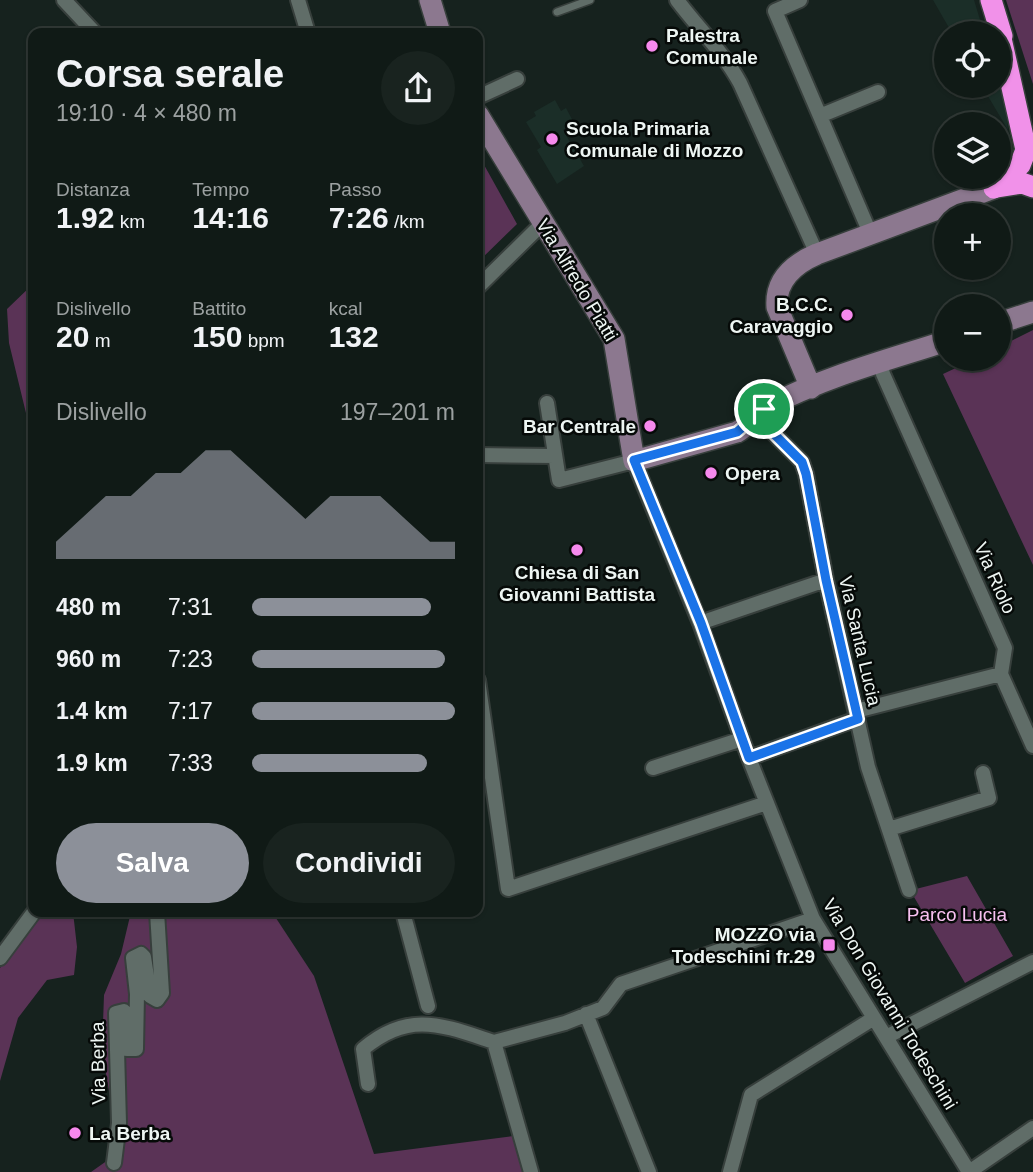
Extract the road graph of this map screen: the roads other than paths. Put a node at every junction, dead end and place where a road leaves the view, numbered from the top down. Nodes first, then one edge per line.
1 (64, 0) edge
2 (298, 0) edge
3 (430, 0) edge
4 (590, 0) edge
5 (677, 0) edge
6 (800, 0) edge
7 (991, 0) edge
8 (557, 12) dead end
9 (997, 21) edge
10 (90, 28) edge
11 (306, 28) edge
12 (438, 28) edge
13 (1011, 63) edge
14 (517, 79) dead end
15 (1011, 82) edge
16 (878, 92) dead end
17 (483, 95) edge
18 (822, 115) junction
19 (483, 123) edge
20 (1032, 125) edge
21 (1011, 173) edge
22 (1011, 185) edge
23 (1033, 187) edge
24 (991, 189) edge
25 (543, 223) junction
26 (870, 233) junction
27 (817, 254) junction
28 (483, 282) edge
29 (1033, 312) edge
30 (1011, 319) edge
31 (934, 345) edge
32 (880, 362) junction
33 (811, 388) junction
34 (547, 403) dead end
35 (764, 409) junction
36 (483, 455) edge
37 (555, 456) junction
38 (634, 460) junction
39 (826, 580) junction
40 (701, 623) junction
41 (1001, 674) junction
42 (857, 715) junction
43 (483, 735) edge
44 (742, 739) junction
45 (1033, 746) edge
46 (749, 758) junction
47 (653, 768) dead end
48 (983, 773) dead end
49 (767, 803) junction
50 (888, 830) junction
51 (909, 890) dead end
52 (30, 917) edge
53 (157, 917) edge
54 (404, 917) edge
55 (813, 919) junction
56 (0, 958) edge
57 (1033, 961) edge
58 (428, 1006) dead end
59 (586, 1014) junction
60 (874, 1018) junction
61 (886, 1037) junction
62 (494, 1042) junction
63 (368, 1084) dead end
64 (1033, 1128) edge
65 (114, 1163) dead end
66 (531, 1172) edge
67 (649, 1172) edge
68 (730, 1172) edge
69 (952, 1172) edge
70 (968, 1172) edge

1 - 10 street
2 - 11 street
3 - 12 street
4 - 8 lane
5 - 27 street
6 - 18 street
7 - 9 highway
13 - 20 highway
14 - 17 street
15 - 21 highway
16 - 18 street
18 - 26 street
19 - 25 street, Via Alfredo Piatti
22 - 23 highway
24 - 26 street
25 - 28 street
25 - 38 street, Via Alfredo Piatti
26 - 27 street
27 - 33 street
29 - 30 street
31 - 32 street
32 - 33 street
32 - 41 street, Via Riolo
33 - 35 street
34 - 37 street
35 - 38 street
35 - 39 street, Via Santa Lucia
36 - 37 street
37 - 38 street
38 - 40 street, Via Don Giovanni Todeschini
39 - 40 street
39 - 42 street, Via Santa Lucia
40 - 44 street, Via Don Giovanni Todeschini
41 - 42 street
41 - 45 street
42 - 46 street
42 - 50 street, Via Santa Lucia
43 - 49 street
44 - 46 street, Via Don Giovanni Todeschini
44 - 47 street
46 - 49 street, Via Don Giovanni Todeschini
48 - 50 street
49 - 55 street, Via Don Giovanni Todeschini
50 - 51 street, Via Santa Lucia
52 - 56 street
53 - 65 street, Via Berba
54 - 58 street
55 - 59 street
55 - 60 street, Via Don Giovanni Todeschini
57 - 61 street
59 - 62 street
59 - 67 street
60 - 61 street, Via Don Giovanni Todeschini
60 - 68 street
61 - 70 street, Via Don Giovanni Todeschini
62 - 63 street
62 - 66 street
64 - 70 street
69 - 70 street

